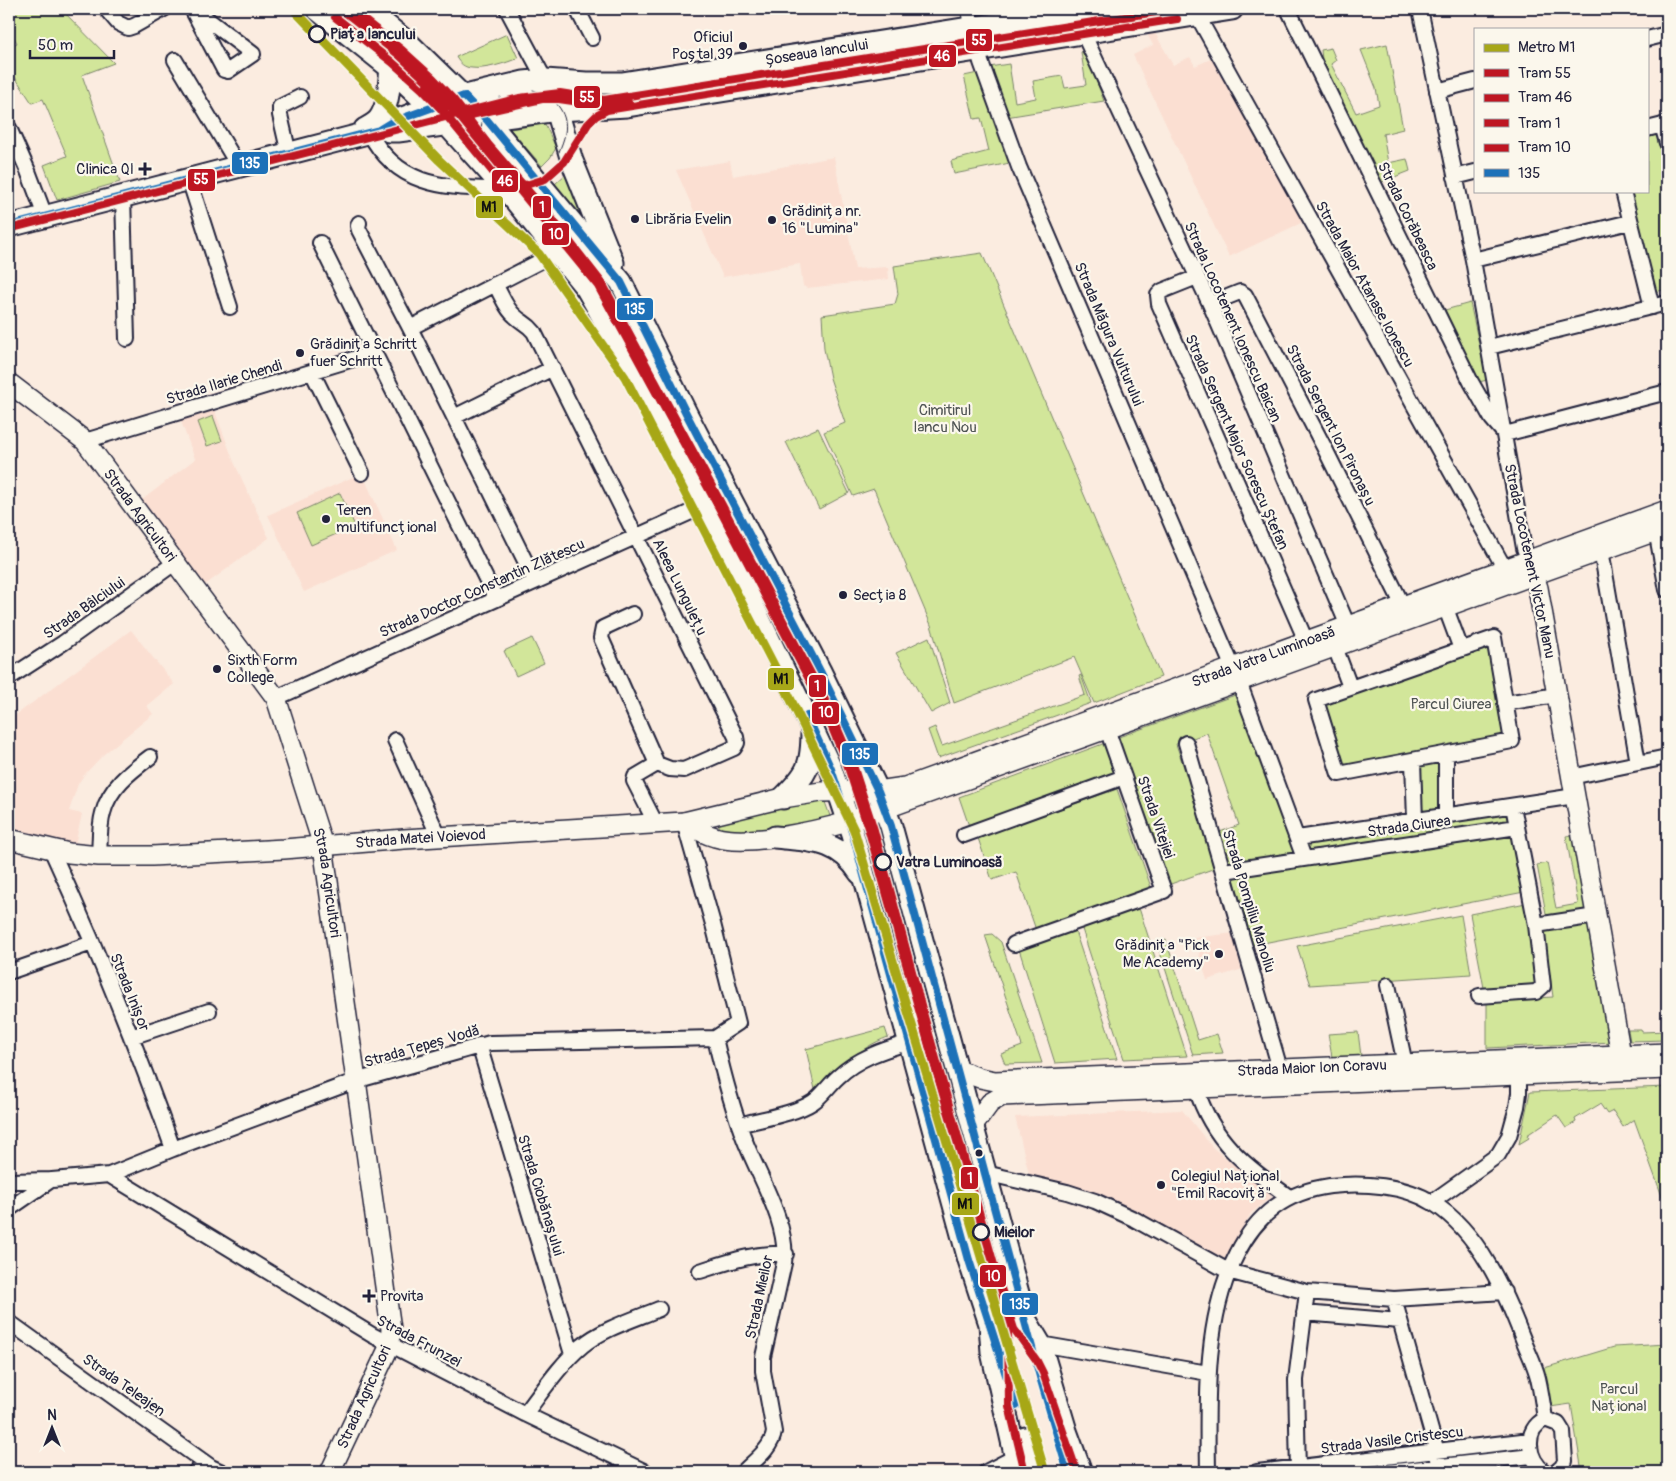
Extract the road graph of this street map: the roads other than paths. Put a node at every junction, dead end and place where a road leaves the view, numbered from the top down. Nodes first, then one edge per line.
1 (106, 9) edge
2 (164, 9) edge
3 (193, 9) edge
4 (317, 9) edge
5 (366, 9) edge
6 (507, 9) edge
7 (576, 9) edge
8 (1089, 9) edge
9 (1232, 9) edge
10 (1288, 9) edge
11 (1420, 9) edge
12 (1197, 15) junction
13 (970, 18) edge
14 (1083, 33) junction
15 (1667, 34) edge
16 (592, 38) dead end
17 (1648, 39) edge
18 (977, 50) junction
19 (175, 60) dead end
20 (391, 68) junction
21 (545, 80) junction
22 (1474, 81) edge
23 (1437, 91) junction
24 (464, 96) junction
25 (300, 97) dead end
26 (431, 107) junction
27 (590, 108) junction
28 (558, 110) junction
29 (487, 120) junction
30 (446, 124) junction
31 (1664, 124) edge
32 (9, 128) edge
33 (1648, 129) edge
34 (367, 133) junction
35 (566, 140) junction
36 (1667, 143) edge
37 (290, 154) junction
38 (239, 166) junction
39 (1474, 172) edge
40 (1455, 177) junction
41 (189, 179) junction
42 (506, 190) junction
43 (1623, 192) edge
44 (123, 196) junction
45 (45, 216) junction
46 (1630, 222) junction
47 (359, 223) dead end
48 (9, 226) edge
49 (320, 243) dead end
50 (558, 252) junction
51 (1473, 260) junction
52 (1197, 276) junction
53 (621, 282) junction
54 (496, 284) junction
55 (1667, 303) edge
56 (1210, 304) junction
57 (230, 307) dead end
58 (1652, 307) junction
59 (410, 328) junction
60 (127, 339) dead end
61 (1488, 347) junction
62 (373, 353) junction
63 (553, 368) junction
64 (312, 372) junction
65 (9, 383) edge
66 (1667, 392) edge
67 (454, 417) junction
68 (1505, 434) junction
69 (85, 441) junction
70 (362, 473) dead end
71 (702, 507) junction
72 (1667, 510) edge
73 (1662, 528) edge
74 (636, 536) junction
75 (1601, 550) junction
76 (176, 562) junction
77 (1532, 568) junction
78 (1505, 569) junction
79 (535, 581) junction
80 (1667, 590) edge
81 (496, 599) junction
82 (1403, 606) junction
83 (1446, 606) junction
84 (633, 614) dead end
85 (1348, 626) junction
86 (1306, 642) junction
87 (1334, 647) junction
88 (1460, 649) junction
89 (1236, 675) junction
90 (9, 678) edge
91 (1350, 687) junction
92 (1557, 695) junction
93 (276, 698) junction
94 (1505, 703) junction
95 (811, 726) junction
96 (1108, 729) junction
97 (395, 740) dead end
98 (1186, 743) dead end
99 (1446, 755) junction
100 (150, 757) dead end
101 (1667, 757) edge
102 (1413, 761) junction
103 (1638, 763) junction
104 (657, 764) junction
105 (1124, 777) junction
106 (1571, 777) junction
107 (847, 790) junction
108 (1575, 796) junction
109 (783, 798) junction
110 (882, 800) junction
111 (1513, 806) junction
112 (1446, 816) junction
113 (856, 819) junction
114 (1415, 820) junction
115 (684, 822) junction
116 (656, 824) junction
117 (1517, 827) junction
118 (964, 835) dead end
119 (439, 837) junction
120 (775, 837) junction
121 (1298, 838) junction
122 (9, 839) edge
123 (323, 846) junction
124 (51, 849) junction
125 (99, 856) junction
126 (1304, 858) junction
127 (1224, 871) junction
128 (866, 882) junction
129 (1596, 916) junction
130 (1536, 925) junction
131 (92, 943) junction
132 (1014, 944) dead end
133 (9, 972) edge
134 (1388, 985) dead end
135 (1479, 996) dead end
136 (209, 1011) dead end
137 (131, 1037) junction
138 (715, 1038) junction
139 (910, 1042) junction
140 (479, 1045) junction
141 (1667, 1053) edge
142 (1621, 1063) junction
143 (1667, 1069) edge
144 (958, 1070) junction
145 (1405, 1072) junction
146 (1518, 1075) junction
147 (1281, 1077) junction
148 (1196, 1080) junction
149 (355, 1081) junction
150 (739, 1124) junction
151 (973, 1126) junction
152 (173, 1149) junction
153 (985, 1173) junction
154 (109, 1175) junction
155 (52, 1180) junction
156 (9, 1181) edge
157 (1289, 1197) junction
158 (1432, 1202) junction
159 (9, 1208) edge
160 (786, 1254) junction
161 (700, 1271) dead end
162 (1228, 1271) junction
163 (1307, 1292) junction
164 (1504, 1292) junction
165 (1394, 1299) junction
166 (659, 1309) dead end
167 (1304, 1313) junction
168 (1026, 1320) junction
169 (1400, 1321) junction
170 (9, 1322) edge
171 (990, 1324) junction
172 (1040, 1344) junction
173 (390, 1345) junction
174 (572, 1354) junction
175 (1208, 1373) junction
176 (525, 1414) junction
177 (1545, 1419) junction
178 (1530, 1440) junction
179 (1437, 1452) junction
180 (1532, 1456) junction
181 (1017, 1464) edge
182 (217, 1469) edge
183 (1440, 1469) edge
184 (1297, 1470) edge
185 (1078, 1471) edge
186 (195, 1472) edge
187 (330, 1472) edge
188 (646, 1472) edge
189 (743, 1472) edge
190 (986, 1472) edge
191 (1035, 1472) edge
192 (1208, 1472) edge
193 (1257, 1472) edge
194 (1387, 1472) edge
195 (1545, 1472) edge
196 (1556, 1472) edge

1 - 2 street
3 - 3 street
4 - 20 main road
5 - 24 main road
6 - 21 street
7 - 16 street
8 - 13 main road, Șoseaua Iancului
9 - 12 main road, Șoseaua Iancului
10 - 68 street, Strada Corăbeasca
11 - 23 street, Strada Locotenent Victor Manu
12 - 14 main road, Șoseaua Iancului
12 - 78 street, Strada Maior Atanase Ionescu
13 - 18 street, Strada Măgura Vulturului
13 - 21 main road, Șoseaua Iancului
14 - 18 main road, Șoseaua Iancului
14 - 52 street, Strada Locotenent Ionescu Baican
15 - 17 street
18 - 27 main road, Șoseaua Iancului
18 - 89 street, Strada Măgura Vulturului
19 - 38 street
20 - 26 main road
20 - 34 main road
21 - 24 main road
21 - 28 main road
22 - 23 street
23 - 40 street, Strada Locotenent Victor Manu
24 - 26 main road
24 - 29 main road
25 - 37 street
26 - 30 main road
26 - 34 main road
27 - 28 main road, Șoseaua Iancului
27 - 35 main road
28 - 29 main road
28 - 35 main road
29 - 30 main road
29 - 53 main road
30 - 34 main road
30 - 42 main road
31 - 33 street
31 - 36 street
32 - 45 street
34 - 37 main road
34 - 42 street
35 - 53 main road
37 - 38 main road
38 - 41 main road
39 - 40 street
40 - 51 street, Strada Locotenent Victor Manu
41 - 44 main road
41 - 57 street
42 - 50 main road
43 - 46 street
44 - 45 main road
44 - 60 street
45 - 48 main road
46 - 51 street
46 - 58 street
47 - 59 street
49 - 62 street
50 - 54 street
50 - 71 main road
51 - 61 street, Strada Locotenent Victor Manu
52 - 56 street, Strada Locotenent Ionescu Baican
52 - 86 street, Strada Sergent Major Sorescu Ștefan
53 - 110 main road
54 - 59 street
54 - 63 street, Aleea Lungulețu
55 - 58 street
56 - 82 street, Strada Sergent Ion Pironașu
56 - 85 street, Strada Locotenent Ionescu Baican
58 - 61 street
59 - 67 street
61 - 68 street, Strada Locotenent Victor Manu
62 - 64 street, Strada Ilarie Chendi
62 - 81 street
63 - 67 street
63 - 74 street, Aleea Lungulețu
64 - 69 street, Strada Ilarie Chendi
64 - 70 street
65 - 69 street, Strada Agricultori
66 - 68 street
67 - 79 street
68 - 77 street, Strada Locotenent Victor Manu
69 - 76 street, Strada Agricultori
71 - 74 street, Strada Doctor Constantin Zlătescu
71 - 95 main road
72 - 77 street, Strada Vatra Luminoasă
73 - 75 street, Strada Vatra Luminoasă
73 - 80 street
74 - 79 street, Strada Doctor Constantin Zlătescu
74 - 104 street, Aleea Lungulețu
75 - 77 street, Strada Vatra Luminoasă
75 - 103 street
76 - 90 street, Strada Bâlciului
76 - 93 street, Strada Agricultori
77 - 78 street, Strada Vatra Luminoasă
77 - 83 street, Strada Vatra Luminoasă
77 - 92 street, Strada Locotenent Victor Manu
78 - 82 street, Strada Vatra Luminoasă
79 - 81 street, Strada Doctor Constantin Zlătescu
81 - 93 street, Strada Doctor Constantin Zlătescu
82 - 85 street, Strada Vatra Luminoasă
83 - 87 street, Strada Vatra Luminoasă
83 - 88 street
84 - 104 street
85 - 86 street, Strada Vatra Luminoasă
86 - 89 street, Strada Vatra Luminoasă
87 - 89 street, Strada Vatra Luminoasă
87 - 91 street
88 - 91 street
88 - 94 street
89 - 96 street, Strada Vatra Luminoasă
89 - 110 street, Strada Vatra Luminoasă
89 - 121 street
91 - 102 street
92 - 94 street
92 - 106 street, Strada Locotenent Victor Manu
93 - 123 street, Strada Agricultori
94 - 99 street
95 - 107 main road
95 - 109 main road
96 - 105 street, Strada Vitejiei
96 - 110 street, Strada Vatra Luminoasă
97 - 119 street
98 - 127 street, Strada Pompiliu Manoliu
99 - 102 street
99 - 112 street, Strada Ciurea
100 - 125 street
101 - 103 street
102 - 114 street, Strada Ciurea
103 - 106 street
104 - 116 street
105 - 118 street
105 - 132 street, Strada Vitejiei
106 - 108 street, Strada Locotenent Victor Manu
107 - 109 street, Strada Matei Voievod
107 - 110 street, Strada Vatra Luminoasă
107 - 113 main road
108 - 111 street, Strada Ciurea
108 - 129 street, Strada Locotenent Victor Manu
109 - 115 street, Strada Matei Voievod
110 - 113 street, Strada Vatra Luminoasă
110 - 144 main road
111 - 112 street, Strada Ciurea
111 - 117 street
112 - 114 street, Strada Ciurea
113 - 120 street
113 - 128 main road
114 - 121 street, Strada Ciurea
115 - 116 street, Strada Matei Voievod
115 - 120 street
115 - 138 street
116 - 119 street, Strada Matei Voievod
117 - 126 street, Strada Ciurea
117 - 130 street
119 - 123 street, Strada Matei Voievod
120 - 128 main road
121 - 126 street
122 - 124 street, Strada Matei Voievod
123 - 125 street, Strada Matei Voievod
123 - 149 street, Strada Agricultori
124 - 125 street, Strada Matei Voievod
124 - 131 street, Strada Inișor
126 - 127 street, Strada Ciurea
127 - 147 street, Strada Pompiliu Manoliu
128 - 139 main road
129 - 130 street
129 - 142 street, Strada Locotenent Victor Manu
130 - 135 street
131 - 133 street
131 - 137 street, Strada Inișor
134 - 145 street
136 - 137 street
137 - 152 street, Strada Inișor
138 - 140 street, Strada Țepeș Vodă
138 - 150 street, Strada Mieilor
139 - 150 street
139 - 171 main road
140 - 149 street, Strada Țepeș Vodă
140 - 174 street, Strada Ciobănașului
141 - 142 street, Strada Maior Ion Coravu
142 - 143 street, Strada Maior Ion Coravu
142 - 145 street, Strada Maior Ion Coravu
142 - 146 street, Strada Maior Ion Coravu
144 - 148 street, Strada Maior Ion Coravu
144 - 151 main road
145 - 146 street, Strada Maior Ion Coravu
145 - 147 street, Strada Maior Ion Coravu
146 - 158 street
147 - 148 street, Strada Maior Ion Coravu
148 - 151 street, Strada Maior Ion Coravu
148 - 157 street
149 - 152 street, Strada Țepeș Vodă
149 - 173 street, Strada Agricultori
150 - 160 street, Strada Mieilor
151 - 153 main road
152 - 154 street, Strada Țepeș Vodă
153 - 162 street
153 - 168 main road
154 - 155 street, Strada Țepeș Vodă
154 - 173 street, Strada Frunzei
155 - 156 street, Strada Țepeș Vodă
155 - 159 street
157 - 158 street
157 - 162 street
158 - 164 street
160 - 161 street
160 - 189 street, Strada Mieilor
162 - 163 street
162 - 175 street
163 - 165 street
163 - 167 street
164 - 165 street
164 - 177 street
165 - 169 street
166 - 174 street
167 - 169 street
167 - 184 street
168 - 172 main road
168 - 185 main road
169 - 179 street
170 - 182 street, Strada Teleajen
171 - 181 main road
171 - 191 main road
172 - 175 street
172 - 185 main road
173 - 176 street, Strada Frunzei
173 - 187 street, Strada Agricultori
174 - 176 street
175 - 192 street
176 - 188 street, Strada Frunzei
177 - 178 street
177 - 196 street
178 - 179 street, Strada Vasile Cristescu
178 - 180 street
179 - 183 street
179 - 184 street, Strada Vasile Cristescu
180 - 183 street, Strada Vasile Cristescu
180 - 195 street
181 - 190 street
182 - 186 street
183 - 194 street, Strada Vasile Cristescu
184 - 193 street, Strada Vasile Cristescu

